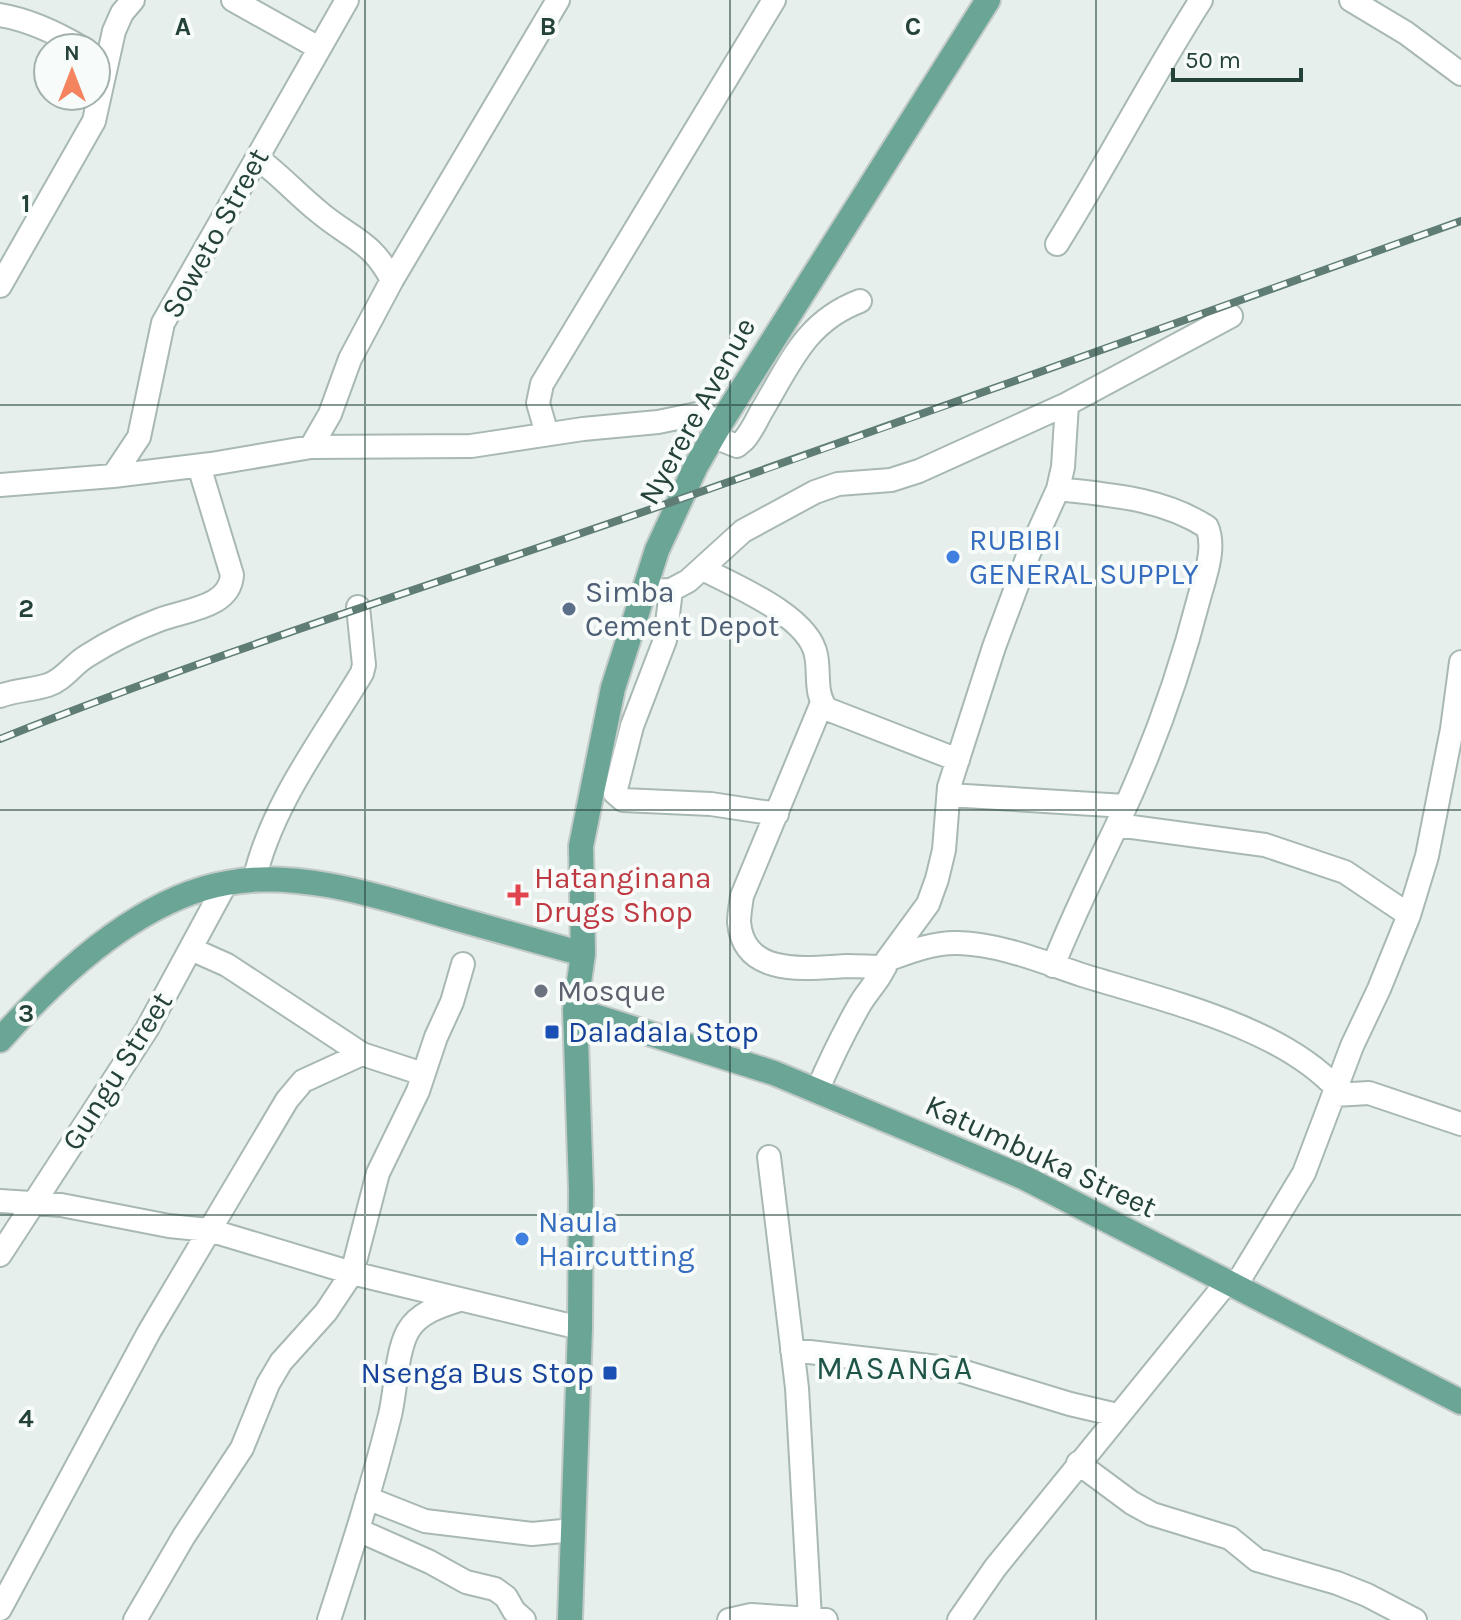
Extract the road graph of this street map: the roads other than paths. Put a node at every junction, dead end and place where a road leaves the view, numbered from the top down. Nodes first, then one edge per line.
1 (133, 0) edge
2 (233, 0) edge
3 (347, 0) edge
4 (558, 0) edge
5 (774, 0) edge
6 (988, 0) edge
7 (1201, 0) edge
8 (1351, 0) edge
9 (0, 15) edge
10 (49, 32) edge
11 (112, 34) edge
12 (319, 48) junction
13 (1461, 74) edge
14 (95, 112) edge
15 (257, 158) junction
16 (1057, 244) dead end
17 (392, 280) junction
18 (0, 286) edge
19 (860, 301) dead end
20 (1231, 316) dead end
21 (1067, 404) junction
22 (717, 429) junction
23 (547, 434) junction
24 (311, 447) junction
25 (199, 466) junction
26 (113, 476) junction
27 (0, 485) edge
28 (1058, 489) junction
29 (703, 569) junction
30 (671, 590) junction
31 (645, 591) junction
32 (358, 607) dead end
33 (1461, 662) edge
34 (0, 696) edge
35 (822, 703) junction
36 (958, 760) junction
37 (949, 795) junction
38 (777, 814) junction
39 (1121, 816) junction
40 (254, 881) junction
41 (226, 883) junction
42 (1409, 915) junction
43 (191, 949) junction
44 (583, 954) junction
45 (886, 963) junction
46 (463, 964) dead end
47 (1053, 966) junction
48 (575, 1010) junction
49 (0, 1040) edge
50 (362, 1054) junction
51 (423, 1074) junction
52 (817, 1091) junction
53 (1336, 1092) junction
54 (1461, 1124) edge
55 (769, 1157) dead end
56 (0, 1201) edge
57 (31, 1204) junction
58 (209, 1230) junction
59 (0, 1255) edge
60 (352, 1273) junction
61 (1231, 1284) junction
62 (459, 1300) junction
63 (580, 1328) junction
64 (792, 1350) junction
65 (1461, 1402) edge
66 (1117, 1415) junction
67 (1078, 1463) junction
68 (367, 1498) junction
69 (358, 1530) junction
70 (573, 1530) junction
71 (0, 1609) edge
72 (818, 1619) edge
73 (135, 1620) edge
74 (329, 1620) edge
75 (524, 1620) edge
76 (570, 1620) edge
77 (729, 1620) edge
78 (959, 1620) edge
79 (1415, 1620) edge

1 - 11 street
2 - 12 street
3 - 12 street, Soweto Street
4 - 17 street
5 - 23 street
6 - 22 main road, Nyerere Avenue
7 - 16 street
8 - 13 street
9 - 10 street
12 - 15 street, Soweto Street
14 - 18 street
15 - 17 street
15 - 26 street, Soweto Street
17 - 24 street
19 - 22 street
20 - 21 street
21 - 28 street
21 - 29 street
22 - 23 street
22 - 31 main road, Nyerere Avenue
23 - 24 street
24 - 25 street
25 - 26 street
25 - 34 street
26 - 27 street
28 - 36 street
28 - 39 street
29 - 30 street
29 - 35 street
30 - 31 street
30 - 38 street
31 - 44 main road, Nyerere Avenue
32 - 40 street
33 - 42 street
35 - 36 street
35 - 38 street
36 - 37 street
37 - 39 street
37 - 45 street
38 - 45 street
39 - 42 street
39 - 47 street
40 - 41 main road
40 - 44 main road
41 - 43 street, Gungu Street
41 - 49 main road
42 - 53 street
43 - 50 street
43 - 57 street, Gungu Street
44 - 48 main road, Nyerere Avenue
45 - 47 street
45 - 52 street
46 - 51 street
47 - 53 street
48 - 52 main road, Katumbuka Street
48 - 63 main road, Nyerere Avenue
50 - 51 street
50 - 58 street
51 - 60 street
52 - 61 main road, Katumbuka Street
53 - 54 street
53 - 61 street
55 - 64 street
56 - 57 street
57 - 58 street
57 - 59 street, Gungu Street
58 - 60 street
58 - 71 street
60 - 62 street
60 - 73 street
61 - 65 main road, Katumbuka Street
61 - 66 street
62 - 63 street
62 - 68 street
63 - 70 main road, Nyerere Avenue
64 - 66 street
64 - 72 street
66 - 67 street
67 - 78 street
67 - 79 street
68 - 69 street
68 - 70 street
69 - 74 street
69 - 75 street
70 - 76 main road, Nyerere Avenue
72 - 77 street

